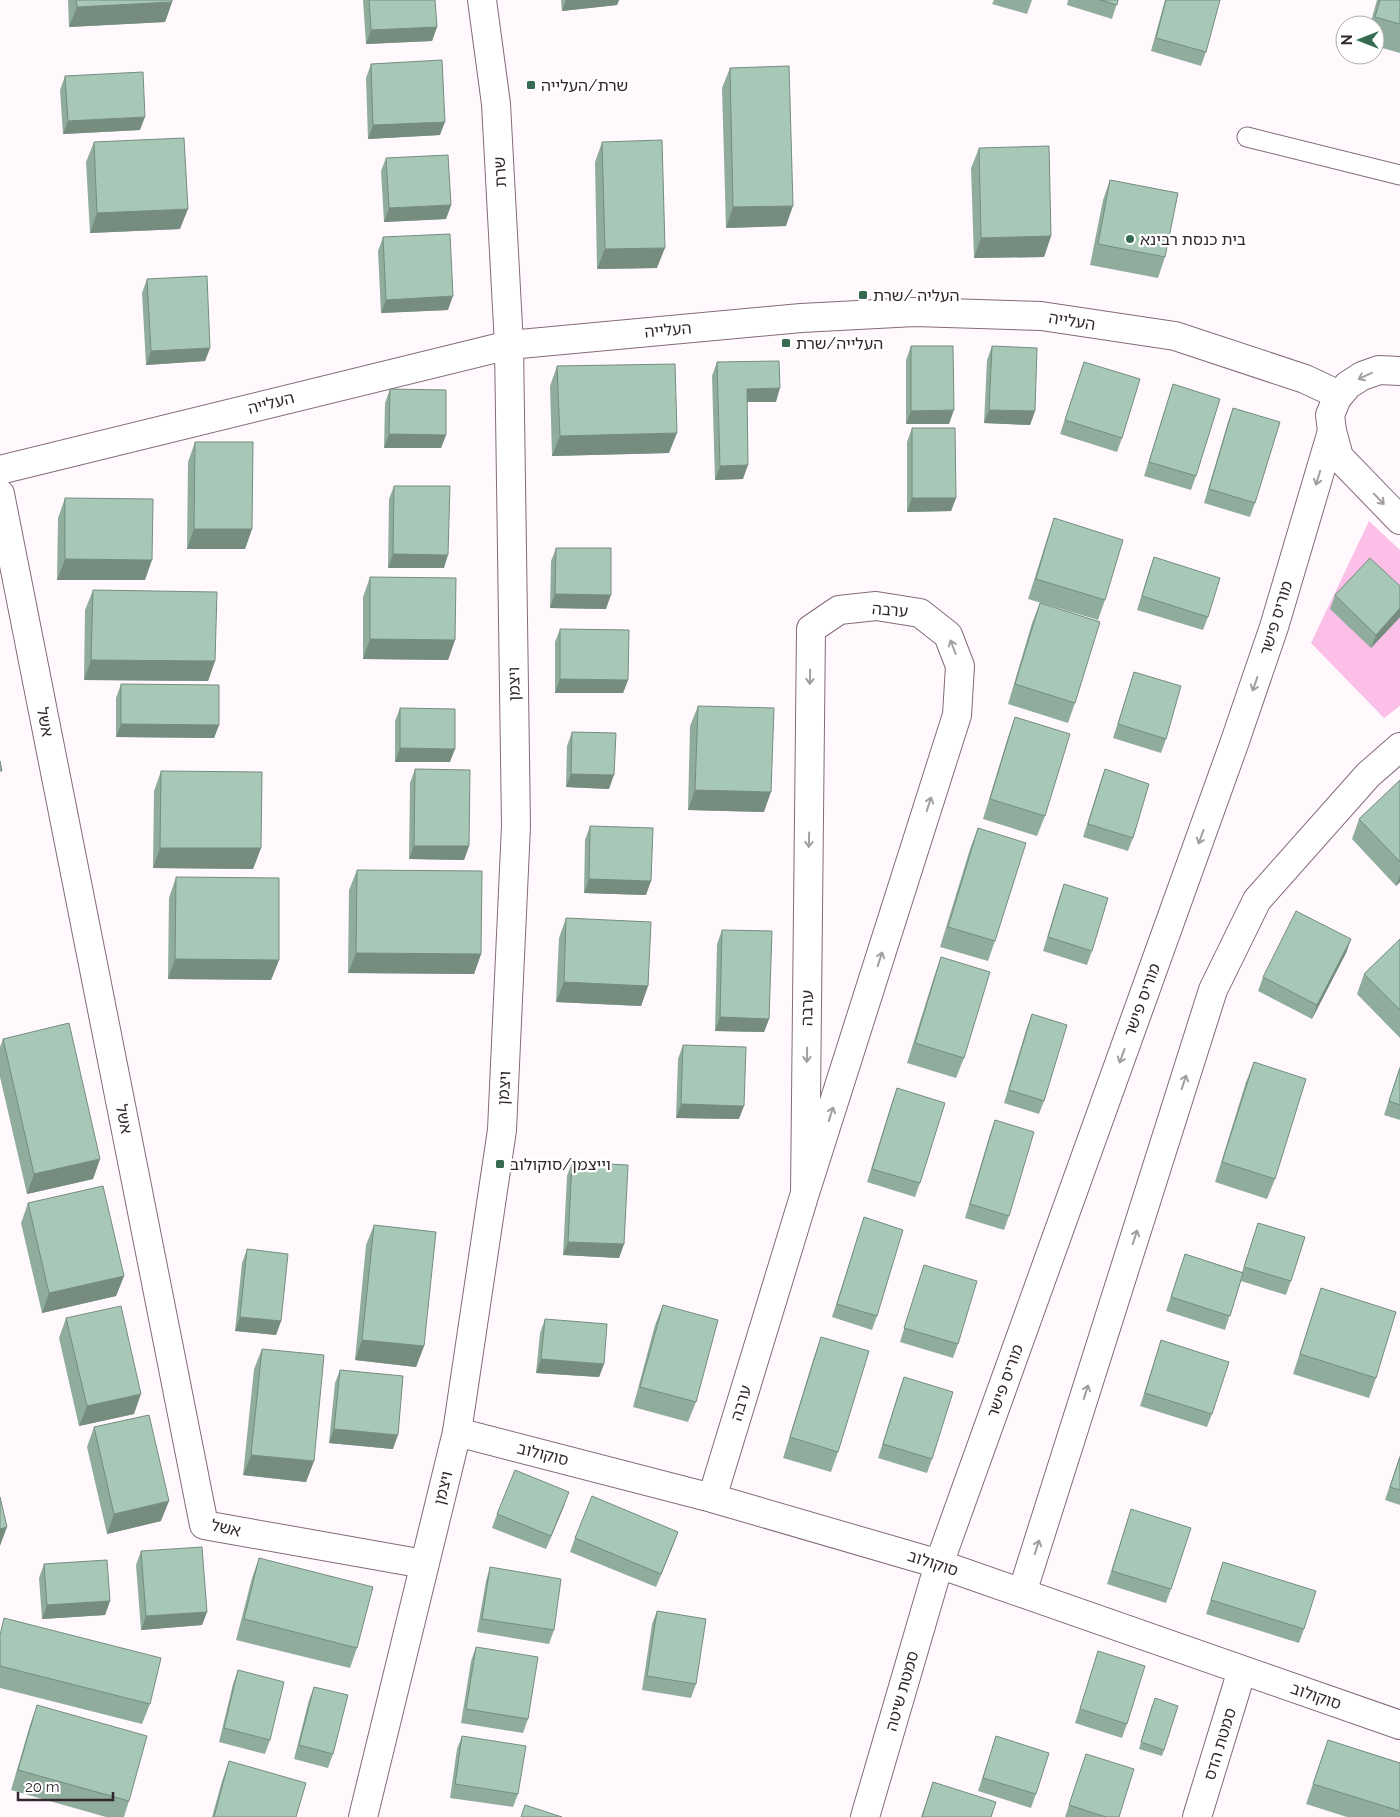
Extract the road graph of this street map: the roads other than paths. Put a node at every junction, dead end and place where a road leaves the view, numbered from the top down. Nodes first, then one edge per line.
1 (482, 0) edge
2 (1247, 136) dead end
3 (1400, 175) edge
4 (509, 345) junction
5 (1400, 371) edge
6 (1339, 395) junction
7 (1332, 432) junction
8 (0, 470) edge
9 (0, 494) edge
10 (1400, 520) edge
11 (1400, 747) edge
12 (806, 1193) junction
13 (457, 1432) junction
14 (712, 1498) junction
15 (424, 1564) junction
16 (939, 1564) junction
17 (1022, 1593) junction
18 (1242, 1670) junction
19 (1400, 1724) edge
20 (363, 1817) edge
21 (865, 1817) edge
22 (1197, 1817) edge

1 - 4 street, שרת
2 - 3 lane
4 - 6 street, העלייה
4 - 8 street, העלייה
4 - 13 street, ויצמן
5 -> 6 street
6 - 7 street
7 -> 10 street
7 -> 16 street, מוריס פישר
9 - 15 street, אשל
17 -> 11 street
12 -> 12 street, ערבה
12 - 14 street, ערבה
13 - 14 street, סוקולוב
13 - 15 street, ויצמן
14 - 16 street, סוקולוב
15 - 20 street, ויצמן
16 - 17 street, סוקולוב
16 - 21 street, סמטת שיטה
17 - 18 street, סוקולוב
18 - 19 street, סוקולוב
18 - 22 street, סמטת הדס

